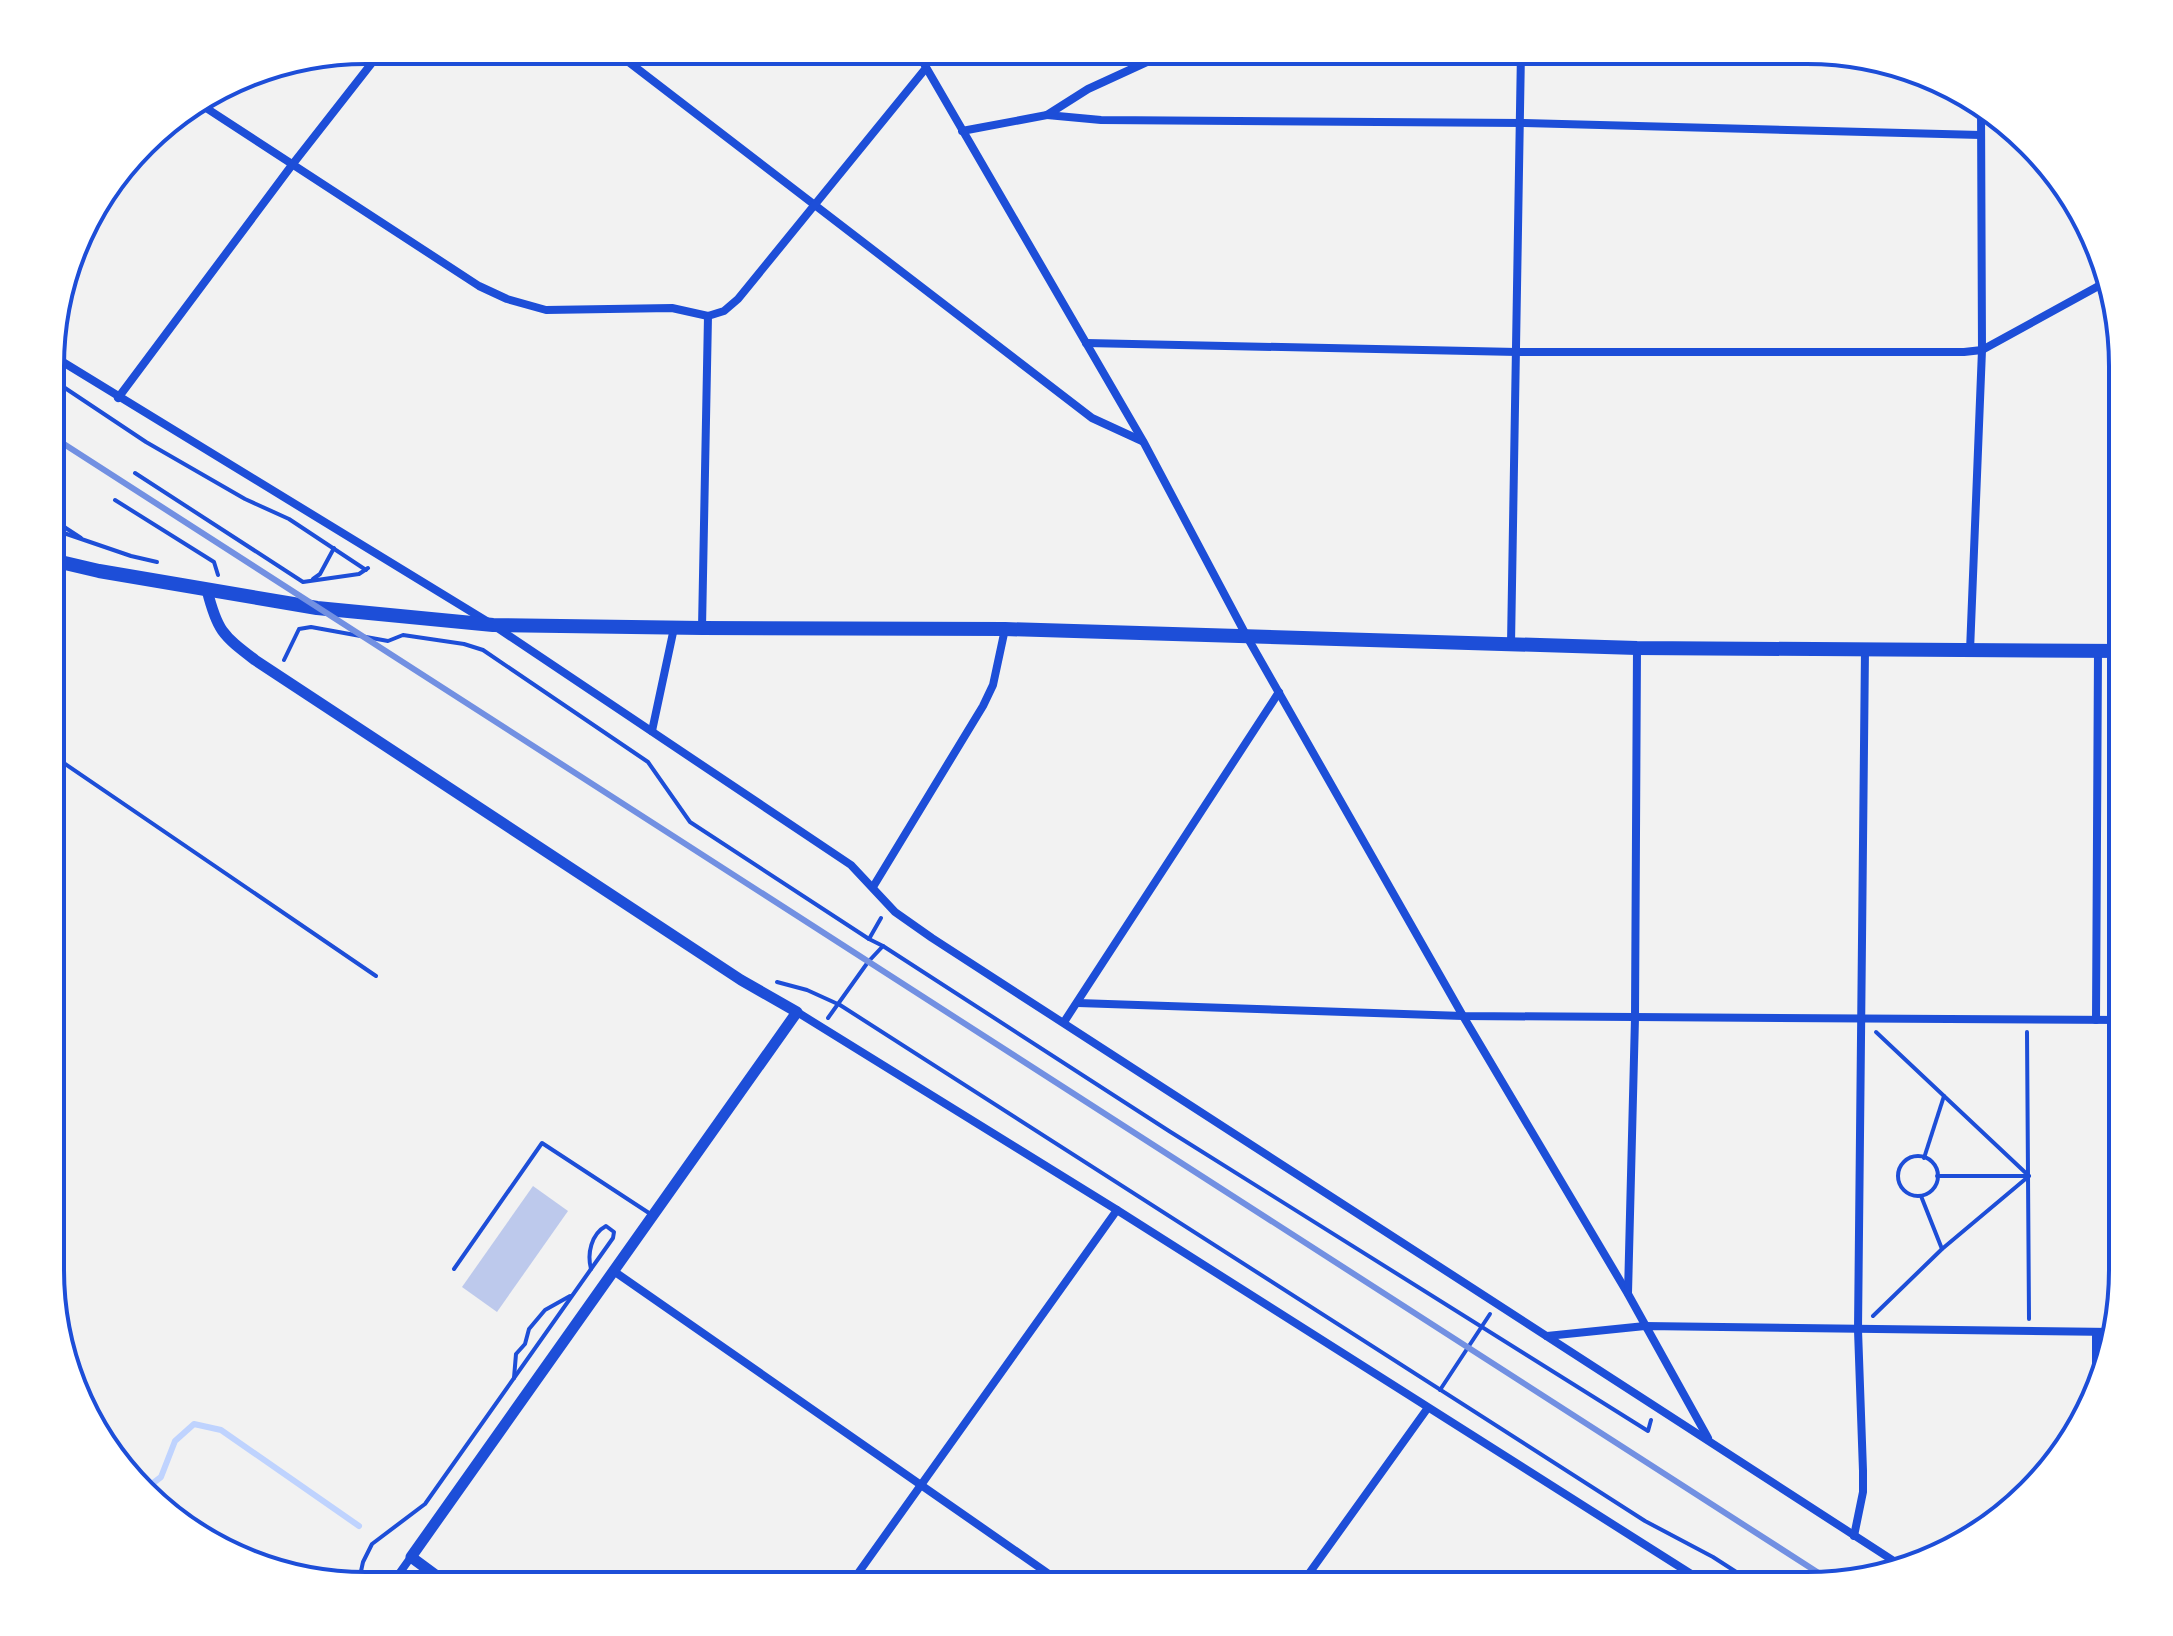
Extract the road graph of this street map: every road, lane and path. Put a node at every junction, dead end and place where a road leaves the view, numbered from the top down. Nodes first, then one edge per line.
1 (371, 64) edge
2 (631, 64) edge
3 (924, 64) edge
4 (1142, 64) edge
5 (1521, 64) edge
6 (926, 68) junction
7 (207, 109) edge
8 (1047, 115) junction
9 (1981, 119) edge
10 (1522, 123) junction
11 (962, 131) junction
12 (1981, 135) junction
13 (292, 165) junction
14 (814, 206) junction
15 (2098, 286) edge
16 (708, 316) junction
17 (1086, 343) junction
18 (1982, 350) junction
19 (1517, 352) junction
20 (64, 363) edge
21 (64, 387) edge
22 (118, 398) junction
23 (1143, 441) junction
24 (135, 473) dead end
25 (115, 500) dead end
26 (64, 527) edge
27 (64, 533) edge
28 (87, 541) junction
29 (334, 548) junction
30 (383, 558) junction
31 (160, 562) dead end
32 (64, 563) edge
33 (366, 570) junction
34 (204, 571) dead end
35 (218, 575) junction
36 (230, 579) dead end
37 (311, 581) junction
38 (303, 582) junction
39 (293, 586) dead end
40 (207, 590) junction
41 (229, 594) junction
42 (493, 625) junction
43 (674, 628) junction
44 (702, 628) junction
45 (1005, 629) junction
46 (1246, 635) junction
47 (1511, 644) junction
48 (1637, 648) junction
49 (1865, 649) junction
50 (1970, 651) junction
51 (2098, 651) junction
52 (2109, 651) edge
53 (284, 660) dead end
54 (1279, 692) junction
55 (652, 731) junction
56 (64, 763) edge
57 (873, 887) junction
58 (888, 905) junction
59 (869, 939) junction
60 (883, 946) junction
61 (376, 976) dead end
62 (807, 990) dead end
63 (1078, 1003) junction
64 (840, 1005) junction
65 (797, 1012) junction
66 (1463, 1016) junction
67 (1635, 1018) junction
68 (1862, 1019) junction
69 (2096, 1020) junction
70 (2109, 1020) edge
71 (2027, 1021) junction
72 (1064, 1022) junction
73 (821, 1026) junction
74 (1944, 1096) junction
75 (1924, 1158) junction
76 (1937, 1176) junction
77 (2029, 1176) junction
78 (1921, 1196) junction
79 (1117, 1210) junction
80 (654, 1216) junction
81 (1942, 1249) junction
82 (454, 1269) dead end
83 (591, 1269) junction
84 (615, 1272) junction
85 (1628, 1294) junction
86 (572, 1295) junction
87 (1496, 1305) junction
88 (538, 1320) junction
89 (1482, 1326) junction
90 (1645, 1326) junction
91 (1858, 1330) junction
92 (2029, 1330) junction
93 (547, 1331) junction
94 (2096, 1332) junction
95 (2102, 1332) edge
96 (1546, 1336) junction
97 (2096, 1358) edge
98 (514, 1378) junction
99 (1440, 1390) junction
100 (1654, 1404) junction
101 (1427, 1409) junction
102 (1708, 1439) junction
103 (920, 1485) junction
104 (1854, 1536) junction
105 (411, 1557) junction
106 (1892, 1560) edge
107 (361, 1572) edge
108 (400, 1572) edge
109 (431, 1572) edge
110 (859, 1572) edge
111 (1046, 1572) edge
112 (1310, 1572) edge
113 (1688, 1572) edge
114 (1736, 1572) edge

1 - 13 street
2 - 14 street
3 - 6 street
4 - 8 street
5 - 10 street
6 - 11 street
6 - 14 street
7 - 13 street
8 - 10 street
8 - 11 street
9 - 12 street
10 - 12 street
10 - 19 street
11 - 17 street
12 - 18 street
13 - 16 street
13 - 22 street
14 - 16 street
14 - 23 street
15 - 18 street
16 - 44 street
17 - 19 street
17 - 23 street
18 - 19 street
18 - 50 street
19 - 47 street
20 - 22 street
21 - 29 path
22 - 30 street
23 - 46 street
24 - 38 path
25 - 35 path
26 - 28 path
27 - 28 path
28 - 31 path
29 - 33 path
29 - 37 path
30 - 33 path
30 - 42 street
32 - 40 main road
33 - 37 path
34 - 35 path
35 - 36 path
35 - 41 path
37 - 38 path
38 - 39 path
40 - 41 main road
40 - 65 street
41 - 42 main road
42 - 43 main road
42 - 55 street
43 - 44 main road
43 - 55 street
44 - 45 main road
45 - 46 main road
45 - 57 street
46 - 47 main road
46 - 54 street
47 - 48 main road
48 - 49 main road
48 - 67 street
49 - 50 main road
49 - 68 street
50 - 51 main road
51 - 52 main road
51 - 69 street
53 - 59 path
54 - 63 street
54 - 66 street
55 - 57 street
56 - 61 lane
57 - 58 street
58 - 59 path
58 - 72 street
59 - 60 path
60 - 64 path
60 - 89 path
62 - 64 path
63 - 66 street
63 - 72 street
64 - 73 path
64 - 99 path
65 - 73 street
65 - 80 street
66 - 67 street
66 - 85 street
67 - 68 street
67 - 85 street
68 - 71 street
68 - 74 path
68 - 91 street
69 - 70 street
69 - 71 street
71 - 77 path
72 - 87 street
73 - 79 street
74 - 75 path
74 - 77 path
75 - 76 path
75 - 78 path
76 - 77 path
76 - 78 path
77 - 81 path
77 - 92 path
78 - 81 path
79 - 101 street
79 - 103 street
80 - 82 lane
80 - 84 street
81 - 91 path
83 - 83 path
83 - 86 path
84 - 103 street
84 - 105 street
85 - 90 street
86 - 88 path
86 - 93 path
87 - 89 path
87 - 96 street
88 - 93 path
88 - 98 path
89 - 99 path
89 - 100 path
90 - 91 street
90 - 96 street
90 - 102 street
91 - 92 street
91 - 104 street
92 - 94 street
93 - 98 path
94 - 95 street
94 - 97 street
96 - 100 street
98 - 107 path
99 - 101 path
99 - 114 path
100 - 102 street
101 - 112 street
101 - 113 street
102 - 104 street
103 - 110 street
103 - 111 street
104 - 106 street
105 - 108 street
105 - 109 street

